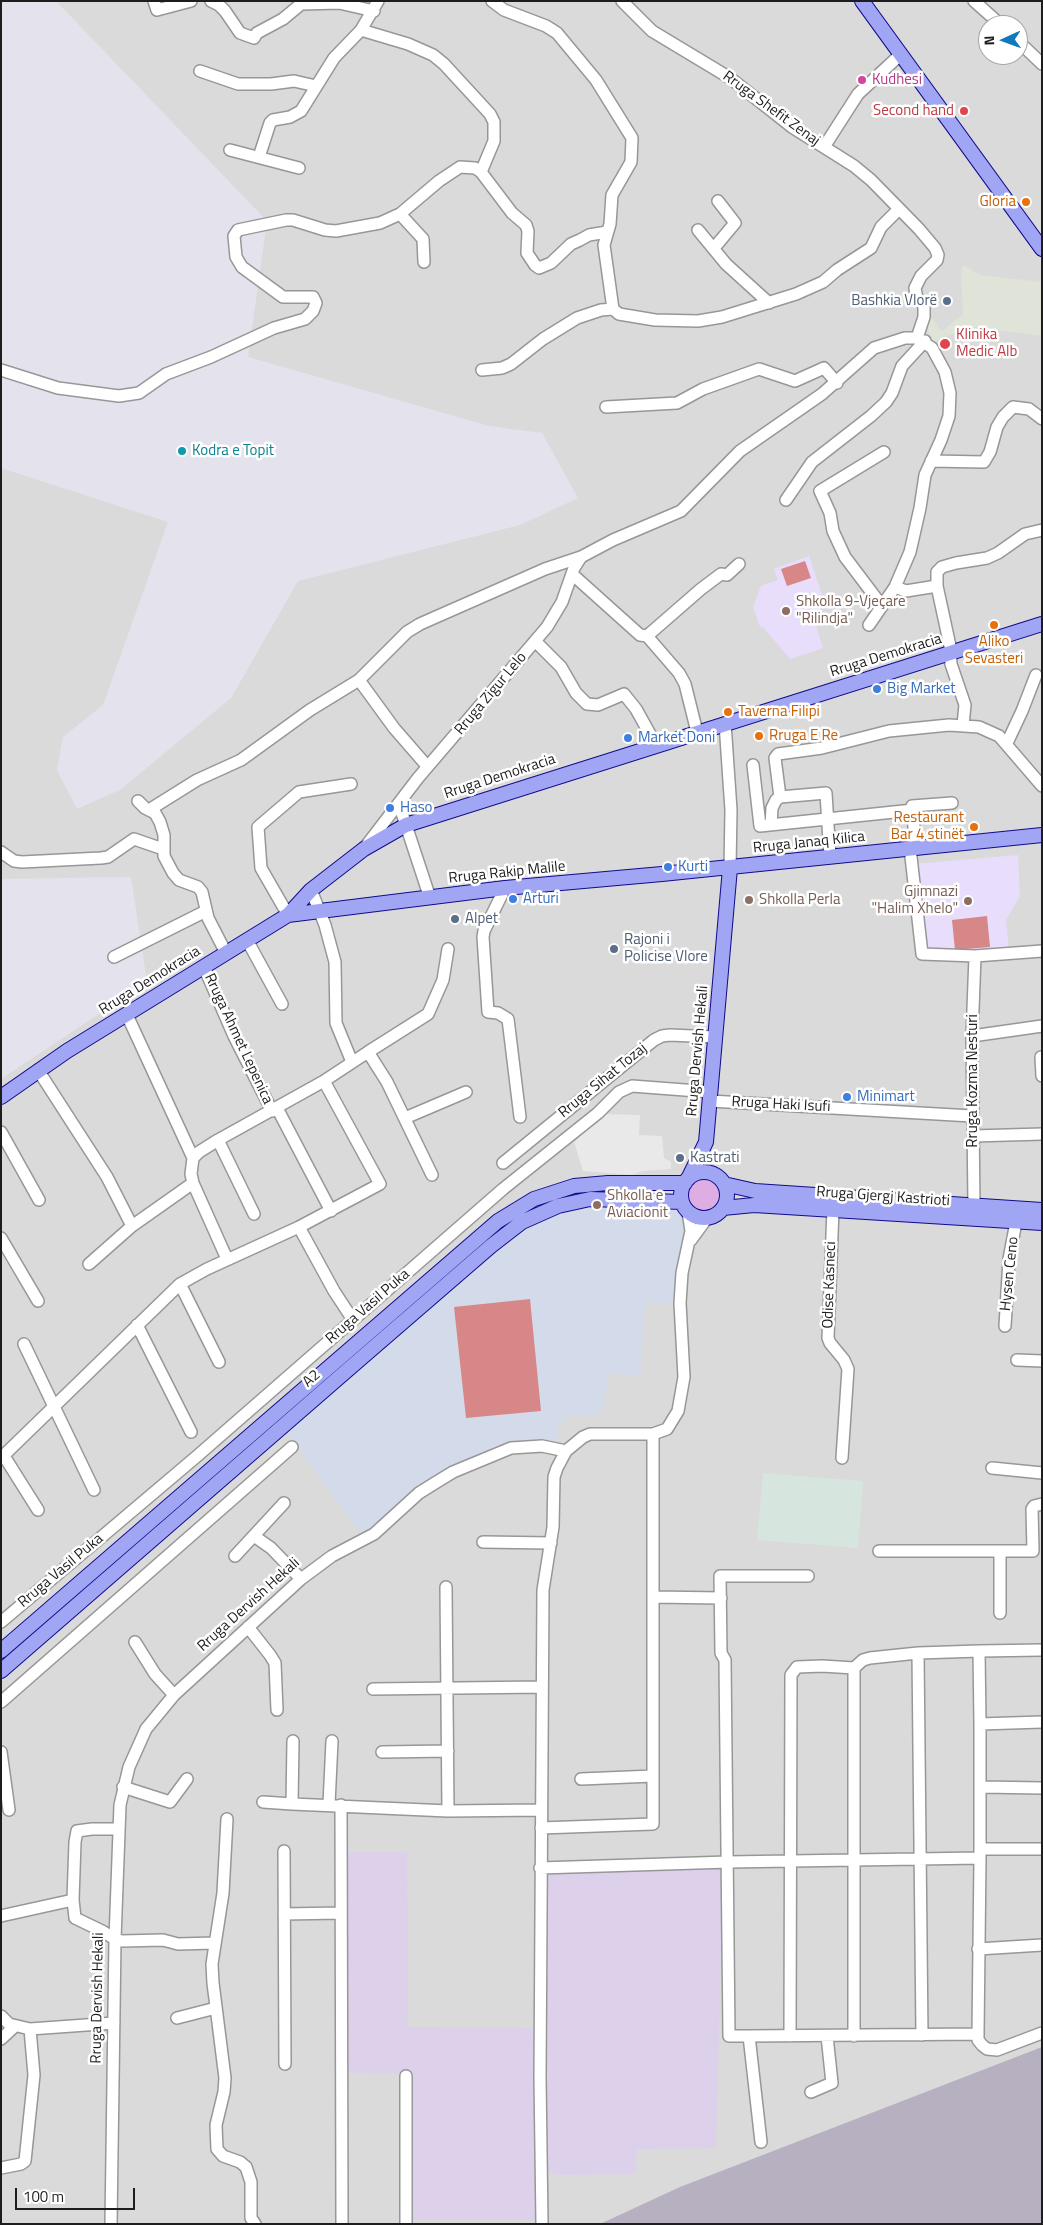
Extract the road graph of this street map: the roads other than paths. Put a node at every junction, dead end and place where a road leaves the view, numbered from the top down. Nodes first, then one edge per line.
1 (154, 1) edge
2 (191, 1) edge
3 (211, 1) edge
4 (492, 1) edge
5 (862, 1) edge
6 (974, 1) edge
7 (626, 2) edge
8 (376, 6) edge
9 (990, 15) edge
10 (362, 30) junction
11 (1028, 50) edge
12 (901, 54) junction
13 (1042, 64) edge
14 (200, 71) dead end
15 (316, 86) junction
16 (824, 147) junction
17 (230, 150) dead end
18 (259, 157) junction
19 (300, 168) dead end
20 (481, 172) junction
21 (718, 201) dead end
22 (899, 209) junction
23 (400, 214) junction
24 (698, 230) dead end
25 (607, 232) junction
26 (714, 248) junction
27 (1042, 249) edge
28 (424, 262) dead end
29 (769, 303) junction
30 (613, 309) junction
31 (921, 339) junction
32 (1, 370) edge
33 (482, 370) dead end
34 (836, 383) junction
35 (606, 408) dead end
36 (1042, 419) edge
37 (884, 452) dead end
38 (931, 461) junction
39 (786, 500) dead end
40 (1042, 530) edge
41 (581, 557) junction
42 (739, 564) dead end
43 (572, 574) junction
44 (937, 586) junction
45 (894, 587) junction
46 (882, 606) junction
47 (1042, 624) edge
48 (868, 625) dead end
49 (647, 636) junction
50 (536, 641) junction
51 (950, 654) junction
52 (1036, 675) dead end
53 (359, 680) junction
54 (725, 723) junction
55 (963, 725) junction
56 (697, 732) junction
57 (1007, 743) junction
58 (656, 745) junction
59 (754, 765) dead end
60 (428, 766) junction
61 (351, 784) dead end
62 (1042, 786) edge
63 (780, 797) junction
64 (138, 801) dead end
65 (952, 803) dead end
66 (398, 804) junction
67 (149, 810) junction
68 (913, 810) junction
69 (827, 819) junction
70 (406, 825) junction
71 (770, 825) junction
72 (1042, 835) edge
73 (913, 848) junction
74 (163, 849) junction
75 (364, 849) junction
76 (1, 852) edge
77 (830, 857) junction
78 (730, 868) junction
79 (505, 888) junction
80 (311, 890) junction
81 (430, 898) junction
82 (206, 911) junction
83 (320, 911) junction
84 (288, 915) junction
85 (247, 940) junction
86 (448, 949) dead end
87 (1042, 951) edge
88 (226, 953) junction
89 (975, 956) junction
90 (114, 957) dead end
91 (204, 967) junction
92 (282, 1004) dead end
93 (127, 1015) junction
94 (1042, 1026) edge
95 (972, 1036) junction
96 (715, 1037) junction
97 (368, 1052) junction
98 (1041, 1057) edge
99 (352, 1062) junction
100 (38, 1070) junction
101 (1042, 1076) edge
102 (324, 1081) junction
103 (466, 1092) dead end
104 (710, 1096) junction
105 (1, 1097) edge
106 (274, 1109) junction
107 (972, 1116) junction
108 (520, 1117) dead end
109 (404, 1118) junction
110 (1, 1132) edge
111 (1042, 1134) edge
112 (973, 1136) junction
113 (218, 1140) junction
114 (706, 1142) junction
115 (193, 1158) junction
116 (503, 1163) dead end
117 (432, 1175) dead end
118 (686, 1181) junction
119 (722, 1181) junction
120 (193, 1183) junction
121 (39, 1200) dead end
122 (974, 1205) junction
123 (685, 1207) junction
124 (723, 1208) junction
125 (833, 1209) junction
126 (1042, 1210) edge
127 (331, 1211) junction
128 (254, 1214) dead end
129 (707, 1218) junction
130 (1016, 1222) junction
131 (1042, 1224) edge
132 (132, 1226) junction
133 (299, 1227) junction
134 (1, 1238) edge
135 (689, 1244) junction
136 (228, 1259) junction
137 (88, 1264) dead end
138 (180, 1284) junction
139 (38, 1301) dead end
140 (350, 1316) junction
141 (137, 1325) junction
142 (1005, 1326) dead end
143 (24, 1344) dead end
144 (1017, 1360) dead end
145 (1042, 1361) edge
146 (219, 1362) dead end
147 (54, 1406) junction
148 (191, 1432) dead end
149 (653, 1434) junction
150 (292, 1447) dead end
151 (566, 1451) junction
152 (3, 1457) edge
153 (842, 1458) dead end
154 (992, 1468) dead end
155 (1042, 1473) edge
156 (94, 1490) dead end
157 (284, 1503) dead end
158 (1042, 1504) edge
159 (38, 1510) dead end
160 (254, 1536) junction
161 (483, 1542) dead end
162 (551, 1543) junction
163 (879, 1551) dead end
164 (1000, 1551) junction
165 (234, 1556) dead end
166 (808, 1576) dead end
167 (301, 1579) junction
168 (446, 1587) dead end
169 (653, 1597) junction
170 (721, 1598) junction
171 (1000, 1613) dead end
172 (1, 1622) edge
173 (248, 1627) junction
174 (135, 1642) dead end
175 (1042, 1650) edge
176 (1, 1651) edge
177 (979, 1651) junction
178 (918, 1652) junction
179 (854, 1668) junction
180 (1, 1671) edge
181 (542, 1687) junction
182 (447, 1688) junction
183 (373, 1689) dead end
184 (174, 1695) junction
185 (1, 1702) edge
186 (277, 1710) dead end
187 (1042, 1722) edge
188 (980, 1724) junction
189 (292, 1741) dead end
190 (332, 1741) dead end
191 (448, 1751) junction
192 (1, 1752) edge
193 (382, 1752) dead end
194 (653, 1776) junction
195 (187, 1779) dead end
196 (581, 1779) dead end
197 (123, 1787) junction
198 (981, 1787) junction
199 (1042, 1788) edge
200 (263, 1802) dead end
201 (292, 1804) junction
202 (329, 1804) junction
203 (341, 1805) junction
204 (9, 1810) dead end
205 (541, 1810) junction
206 (448, 1811) junction
207 (227, 1820) dead end
208 (541, 1828) junction
209 (119, 1829) junction
210 (1042, 1849) edge
211 (284, 1851) dead end
212 (980, 1854) junction
213 (920, 1859) junction
214 (853, 1860) junction
215 (790, 1861) junction
216 (728, 1862) junction
217 (540, 1868) junction
218 (73, 1900) junction
219 (284, 1914) junction
220 (341, 1914) junction
221 (1, 1916) edge
222 (115, 1939) junction
223 (214, 1943) junction
224 (1042, 1945) edge
225 (978, 1949) junction
226 (216, 2008) junction
227 (1, 2016) edge
228 (177, 2018) dead end
229 (114, 2023) junction
230 (15, 2026) junction
231 (30, 2028) junction
232 (1042, 2033) edge
233 (978, 2034) junction
234 (922, 2035) junction
235 (749, 2036) junction
236 (790, 2036) junction
237 (827, 2036) junction
238 (854, 2036) junction
239 (1, 2039) edge
240 (285, 2064) dead end
241 (406, 2076) dead end
242 (811, 2092) dead end
243 (761, 2142) dead end
244 (1, 2168) edge
245 (111, 2224) edge
246 (255, 2224) edge
247 (342, 2224) edge
248 (406, 2224) edge
249 (542, 2224) edge

1 - 2 street
3 - 8 street
4 - 25 street
5 - 12 main road
6 - 9 street
7 - 16 street, Rruga Shefit Zenaj
8 - 10 street
10 - 15 street
10 - 20 street
11 - 13 street
12 - 16 street
12 - 27 main road
14 - 15 street
15 - 18 street
16 - 22 street, Rruga Shefit Zenaj
17 - 18 street
18 - 19 street
20 - 23 street
20 - 25 street
21 - 26 street
22 - 29 street
22 - 31 street, Rruga Shefit Zenaj
23 - 28 street
23 - 32 street
24 - 26 street
25 - 30 street
26 - 29 street
29 - 30 street
30 - 33 street
31 - 34 street
31 - 38 street
31 - 39 street
34 - 35 street
34 - 41 street
36 - 38 street
37 - 46 street
38 - 45 street
40 - 44 street
41 - 43 street, Rruga Zigur Lelo
41 - 53 street
42 - 49 street
43 - 49 street
43 - 50 street, Rruga Zigur Lelo
44 - 45 street
44 - 51 street
45 - 46 street
46 - 48 street
47 - 51 main road, Rruga Demokracia
49 - 56 street
50 - 58 street
50 - 60 street, Rruga Zigur Lelo
51 - 54 main road, Rruga Demokracia
51 - 55 street
52 - 57 street
53 - 60 street
53 - 67 street
54 - 56 main road, Rruga Demokracia
54 - 78 street, Rruga Dervish Hekali
55 - 57 street
55 - 63 street
56 - 58 main road, Rruga Demokracia
57 - 62 street
58 - 70 main road, Rruga Demokracia
59 - 71 street
60 - 66 street, Rruga Zigur Lelo
61 - 84 street
63 - 69 street
63 - 71 street
64 - 67 street
65 - 68 street
66 - 70 street
66 - 75 street, Rruga Zigur Lelo
67 - 74 street
68 - 69 street
68 - 73 street
69 - 71 street
69 - 77 street
70 - 75 main road, Rruga Demokracia
70 - 81 street
72 - 73 main road, Rruga Janaq Kilica
73 - 77 main road, Rruga Janaq Kilica
73 - 89 street
74 - 76 street
74 - 82 street
75 - 80 main road, Rruga Demokracia
77 - 78 main road, Rruga Janaq Kilica
78 - 79 main road, Rruga Rakip Malile
78 - 96 main road, Rruga Dervish Hekali
79 - 81 main road, Rruga Rakip Malile
79 - 108 street
80 - 83 street
80 - 84 main road, Rruga Demokracia
81 - 83 main road, Rruga Rakip Malile
82 - 88 street
82 - 90 street
83 - 84 main road, Rruga Rakip Malile
83 - 99 street
84 - 85 main road, Rruga Demokracia
85 - 88 main road, Rruga Demokracia
85 - 92 street
86 - 97 street
87 - 89 street
88 - 91 main road, Rruga Demokracia
89 - 95 street, Rruga Kozma Nesturi
91 - 93 main road, Rruga Demokracia
91 - 106 street, Rruga Ahmet Lepenica
93 - 100 main road, Rruga Demokracia
93 - 115 street
94 - 95 street
95 - 107 street, Rruga Kozma Nesturi
96 - 104 main road, Rruga Dervish Hekali
96 - 116 street, Rruga Sihat Tozaj
97 - 99 street
97 - 109 street
98 - 101 street
99 - 102 street
100 - 105 main road, Rruga Demokracia
100 - 132 street
102 - 106 street
102 - 127 street
103 - 109 street
104 - 107 street, Rruga Haki Isufi
104 - 114 main road, Rruga Dervish Hekali
104 - 140 street, Rruga Vasil Puka
106 - 113 street
106 - 127 street, Rruga Ahmet Lepenica
107 - 112 street, Rruga Kozma Nesturi
109 - 117 street
110 - 121 street
111 - 112 street
112 - 122 street, Rruga Kozma Nesturi
113 - 115 street
113 - 128 street
114 - 118 main road, Rruga Dervish Hekali
114 - 119 main road, Rruga Dervish Hekali
115 - 120 street
118 - 119 main road
118 - 123 main road
118 - 176 main road, A2
119 - 122 main road, Rruga Gjergj Kastrioti
119 - 124 main road
120 - 132 street
120 - 136 street
122 - 126 main road, Rruga Gjergj Kastrioti
123 - 129 main road
123 - 135 street
123 - 180 main road, A2
124 - 125 main road, Rruga Gjergj Kastrioti
124 - 129 main road
125 - 130 main road, Rruga Gjergj Kastrioti
125 - 153 street, Odise Kasneci
127 - 133 street
129 - 135 street
130 - 131 main road, Rruga Gjergj Kastrioti
130 - 142 street, Hysen Ceno
132 - 137 street
133 - 136 street
133 - 140 street
134 - 139 street
135 - 149 street
136 - 138 street
138 - 141 street
138 - 146 street
140 - 172 street, Rruga Vasil Puka
141 - 147 street
141 - 148 street
143 - 147 street
144 - 145 street
147 - 152 street
147 - 156 street
149 - 151 street
149 - 169 street
150 - 185 street
151 - 162 street
151 - 167 street, Rruga Dervish Hekali
152 - 159 street
154 - 155 street
157 - 160 street
158 - 164 street
160 - 165 street
160 - 167 street
161 - 162 street
162 - 181 street
163 - 164 street
164 - 171 street
166 - 170 street
167 - 173 street, Rruga Dervish Hekali
168 - 182 street
169 - 170 street
169 - 194 street
170 - 216 street
173 - 184 street, Rruga Dervish Hekali
173 - 186 street
174 - 184 street
175 - 177 street
177 - 178 street
177 - 188 street
178 - 179 street
178 - 213 street
179 - 214 street
179 - 215 street
181 - 182 street
181 - 205 street
182 - 183 street
182 - 191 street
184 - 197 street, Rruga Dervish Hekali
187 - 188 street
188 - 198 street
189 - 201 street
190 - 202 street
191 - 193 street
191 - 206 street
192 - 204 street
194 - 196 street
194 - 208 street
195 - 197 street
197 - 209 street, Rruga Dervish Hekali
198 - 199 street
198 - 212 street
200 - 201 street
201 - 202 street
202 - 203 street
203 - 206 street
203 - 220 street
205 - 206 street
205 - 208 street
207 - 223 street
208 - 217 street
209 - 218 street
209 - 222 street, Rruga Dervish Hekali
210 - 212 street
211 - 219 street
212 - 213 street
212 - 225 street
213 - 214 street
213 - 234 street
214 - 215 street
214 - 238 street
215 - 216 street
215 - 236 street
216 - 217 street
216 - 235 street
217 - 249 street
218 - 221 street
218 - 222 street
219 - 220 street
219 - 240 street
220 - 247 street
222 - 223 street
222 - 229 street, Rruga Dervish Hekali
223 - 226 street
224 - 225 street
225 - 233 street
226 - 228 street
226 - 246 street
227 - 230 street
229 - 231 street
229 - 245 street, Rruga Dervish Hekali
230 - 231 street
230 - 239 street
231 - 244 street
232 - 233 street
233 - 234 street
234 - 238 street
235 - 236 street
235 - 243 street
236 - 237 street
237 - 238 street
237 - 242 street
241 - 248 street

